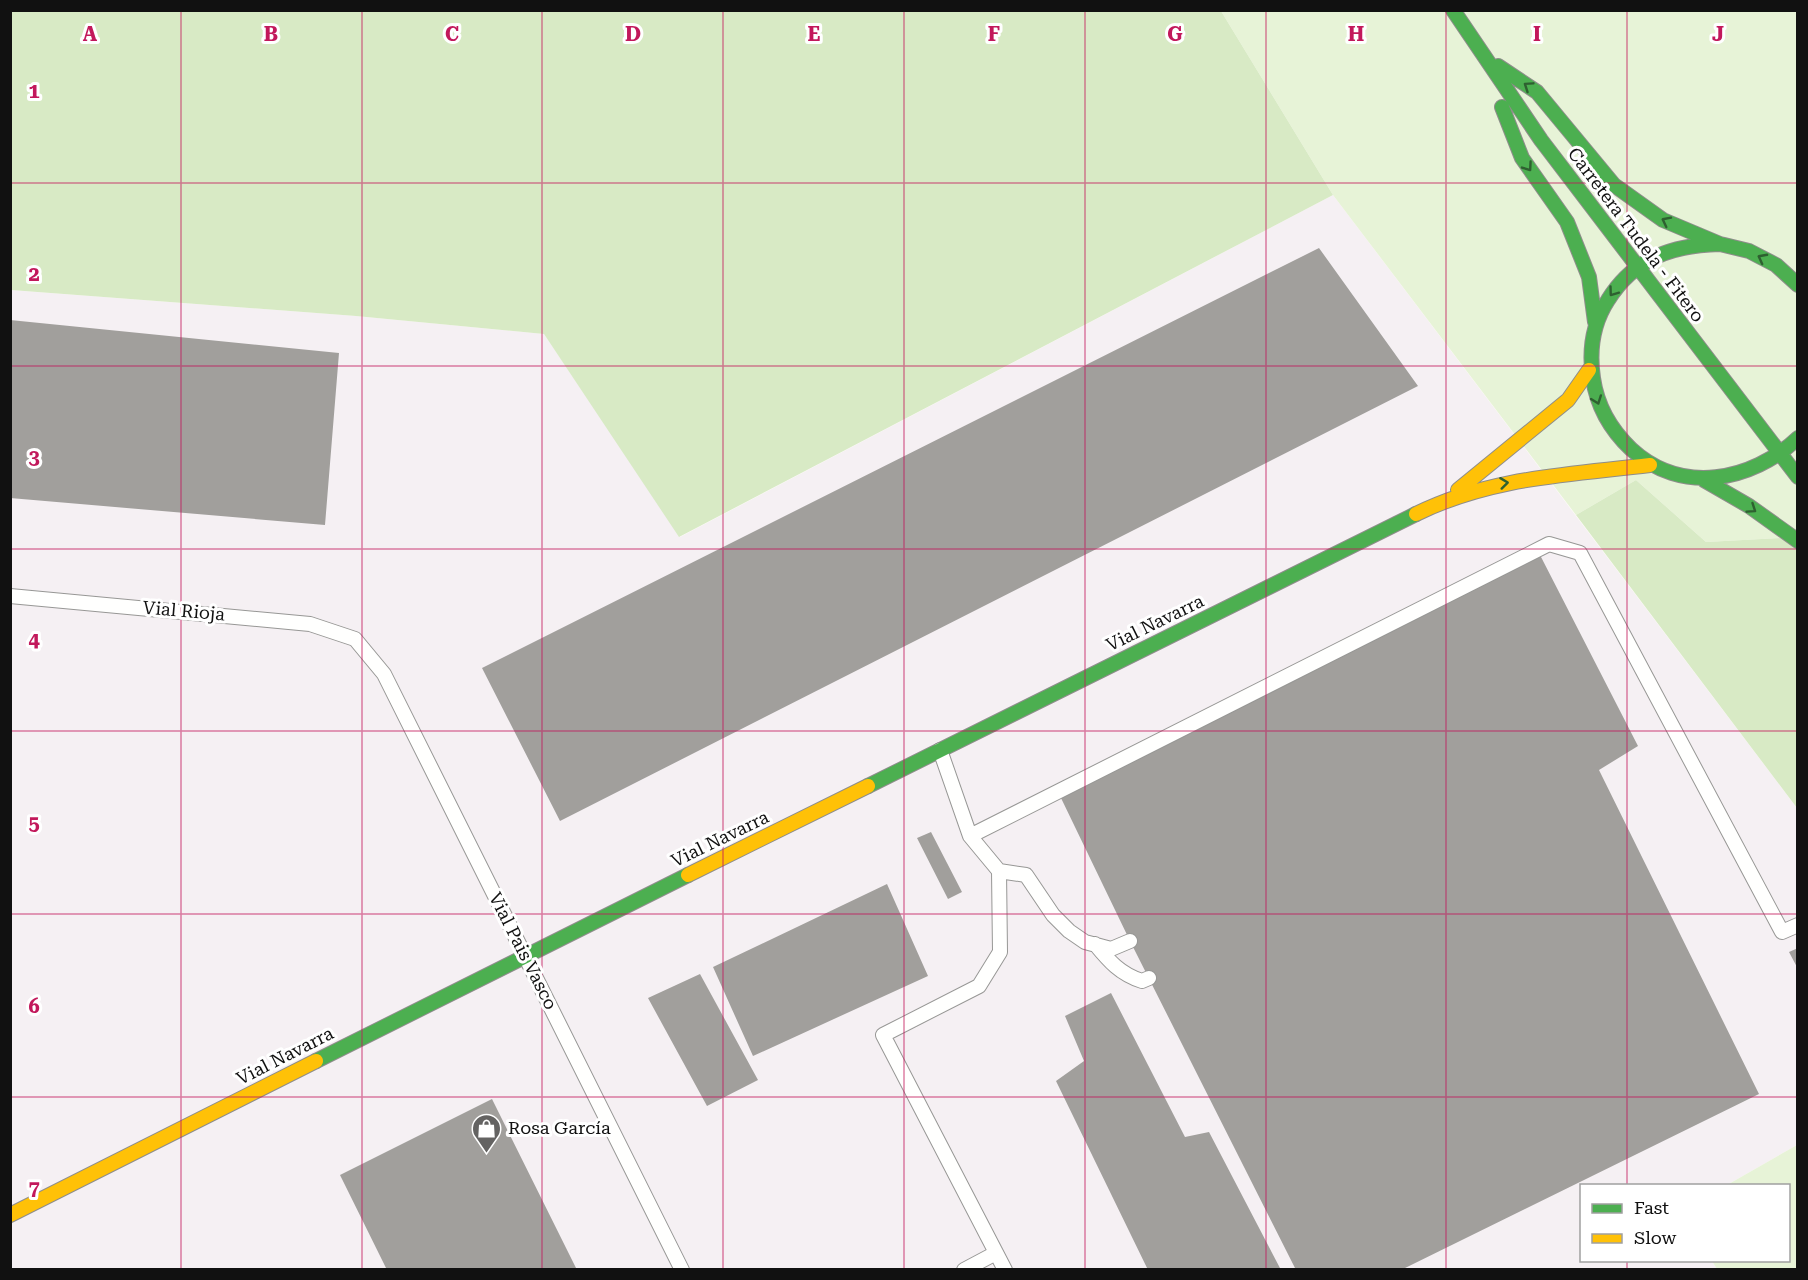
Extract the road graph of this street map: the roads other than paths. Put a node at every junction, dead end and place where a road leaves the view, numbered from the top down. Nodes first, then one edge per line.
1 (1453, 10) edge
2 (1482, 55) junction
3 (1720, 244) junction
4 (1638, 266) junction
5 (1797, 285) edge
6 (1595, 322) junction
7 (1589, 370) junction
8 (1797, 438) edge
9 (1781, 455) junction
10 (1650, 465) junction
11 (1797, 477) edge
12 (1704, 480) junction
13 (1447, 499) junction
14 (1797, 541) edge
15 (10, 596) edge
16 (355, 639) joint
17 (940, 750) junction
18 (970, 836) junction
19 (999, 871) junction
20 (1797, 925) edge
21 (1130, 941) dead end
22 (1095, 944) junction
23 (525, 956) junction
24 (1149, 978) dead end
25 (10, 1215) edge
26 (996, 1253) junction
27 (682, 1269) edge
28 (964, 1269) edge
29 (1005, 1269) edge

1 - 2 street, Carretera Tudela - Fitero
3 -> 2 street
2 - 4 street, Carretera Tudela - Fitero
2 -> 6 street
3 - 4 street
5 -> 3 street
4 -> 6 street
4 - 9 street, Carretera Tudela - Fitero
6 - 7 street
7 -> 10 street
7 - 13 street, Vial Navarra
8 - 9 street
9 - 11 street, Carretera Tudela - Fitero
9 - 12 street
10 - 12 street
13 -> 10 street, Vial Navarra
12 -> 14 street
13 - 17 street, Vial Navarra
15 - 16 lane, Vial Rioja
16 - 23 lane, Vial Pais Vasco
17 - 18 lane
17 - 23 street, Vial Navarra
18 - 19 lane
18 - 20 lane
19 - 22 lane
19 - 26 lane
21 - 22 lane
22 - 24 lane
23 - 25 street, Vial Navarra
23 - 27 lane, Vial Pais Vasco
26 - 28 lane
26 - 29 lane

